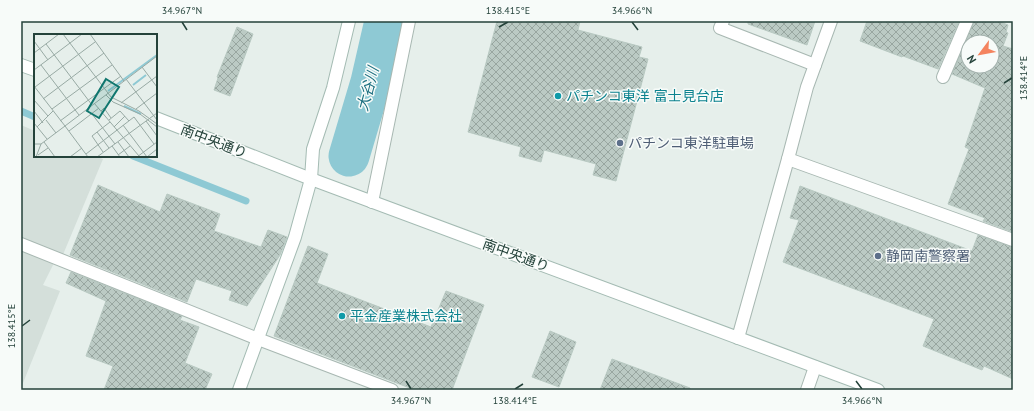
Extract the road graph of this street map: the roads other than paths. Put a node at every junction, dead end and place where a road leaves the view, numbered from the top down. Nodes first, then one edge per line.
1 (348, 21) edge
2 (409, 21) edge
3 (723, 21) edge
4 (831, 21) edge
5 (967, 21) edge
6 (21, 65) edge
7 (815, 65) junction
8 (34, 70) edge
9 (943, 77) dead end
10 (157, 118) edge
11 (788, 159) junction
12 (311, 179) junction
13 (372, 202) junction
14 (1013, 240) edge
15 (21, 244) edge
16 (738, 338) junction
17 (258, 339) junction
18 (815, 367) junction
19 (239, 390) edge
20 (392, 390) edge
21 (807, 390) edge
22 (878, 390) edge

1 - 12 street
2 - 13 street
3 - 7 street
4 - 7 street
5 - 9 street
6 - 8 street
7 - 11 street
10 - 12 street, 南中央通り
11 - 14 street
11 - 16 street
12 - 13 street, 南中央通り
12 - 17 street
13 - 16 street, 南中央通り
15 - 17 street
16 - 18 street, 南中央通り
17 - 19 street
17 - 20 street
18 - 21 street
18 - 22 street, 南中央通り

